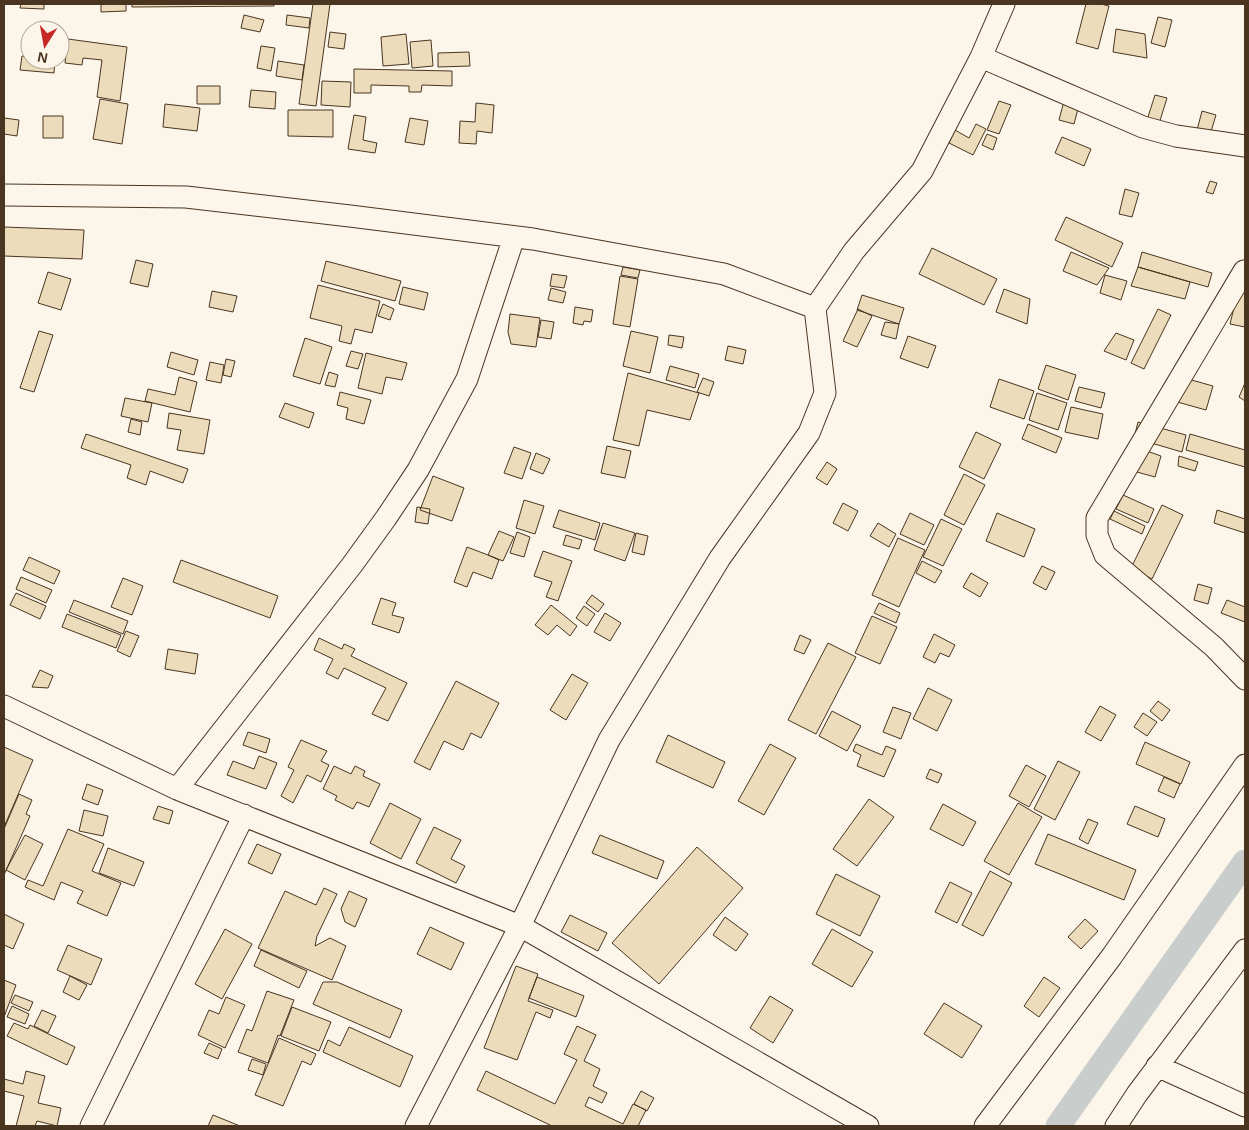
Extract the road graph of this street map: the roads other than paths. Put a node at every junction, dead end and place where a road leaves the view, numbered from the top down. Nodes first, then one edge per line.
1 (1004, 4) edge
2 (981, 58) junction
3 (1245, 146) edge
4 (4, 195) edge
5 (514, 237) junction
6 (1244, 271) edge
7 (815, 308) junction
8 (1245, 679) edge
9 (4, 706) edge
10 (1245, 765) edge
11 (178, 788) junction
12 (244, 815) junction
13 (520, 926) junction
14 (1245, 950) edge
15 (1157, 1066) junction
16 (1245, 1106) edge
17 (91, 1126) edge
18 (416, 1126) edge
19 (868, 1126) edge
20 (985, 1126) edge
21 (1116, 1126) edge

1 - 2 street
2 - 3 street
2 - 7 street
4 - 5 street
5 - 7 street
5 - 11 street
6 - 8 street
7 - 13 street
9 - 11 street
10 - 20 street
11 - 12 street
12 - 13 street
12 - 17 street
13 - 18 street
13 - 19 street
14 - 15 street
15 - 16 street
15 - 21 street

